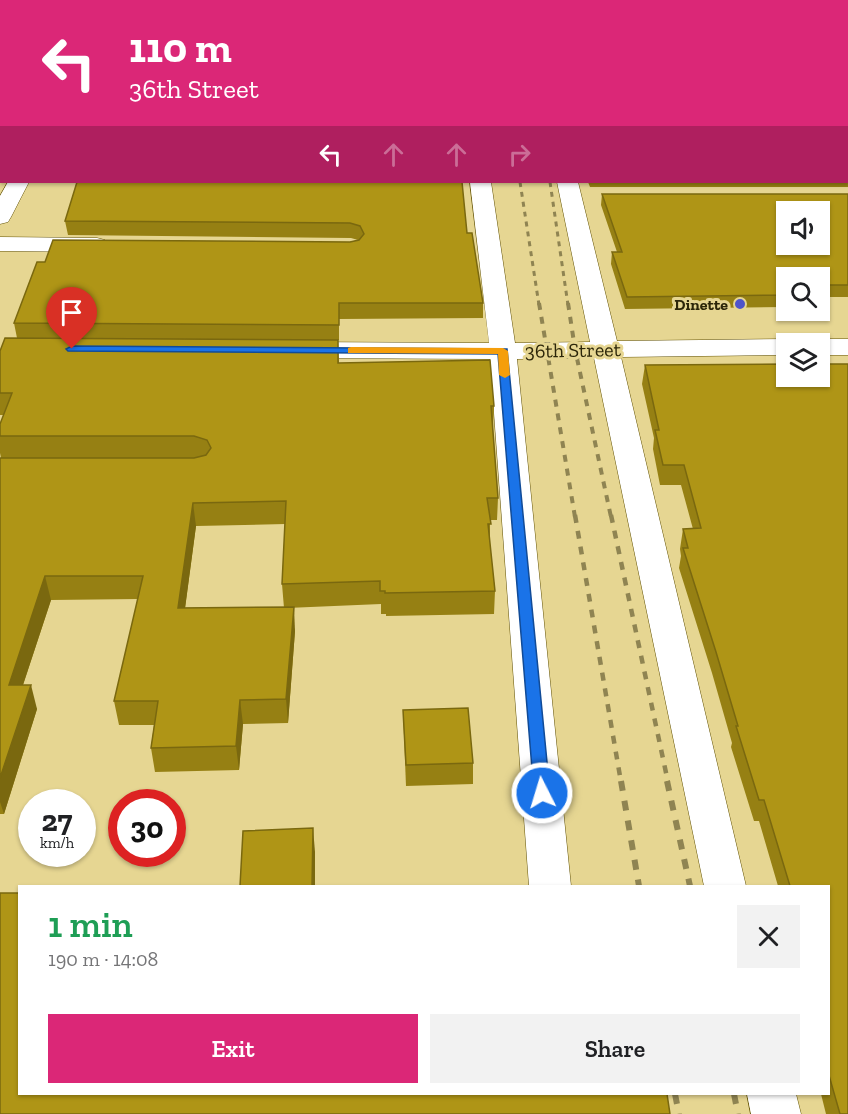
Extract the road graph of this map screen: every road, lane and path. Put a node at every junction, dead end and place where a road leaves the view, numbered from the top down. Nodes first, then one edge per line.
1 (17, 183) edge
2 (480, 183) edge
3 (578, 191) edge
4 (0, 217) edge
5 (0, 243) edge
6 (117, 245) edge
7 (776, 347) edge
8 (830, 347) edge
9 (848, 347) edge
10 (604, 349) junction
11 (263, 350) edge
12 (503, 351) junction
13 (550, 885) edge
14 (725, 885) edge
15 (772, 1095) edge
16 (776, 1114) edge

1 - 4 street
2 - 12 street
3 - 10 street
5 - 6 street
7 - 10 street, 36th Street
8 - 9 street
10 - 12 street, 36th Street
10 - 14 street
11 - 12 street, 36th Street
12 - 13 street
15 - 16 street

